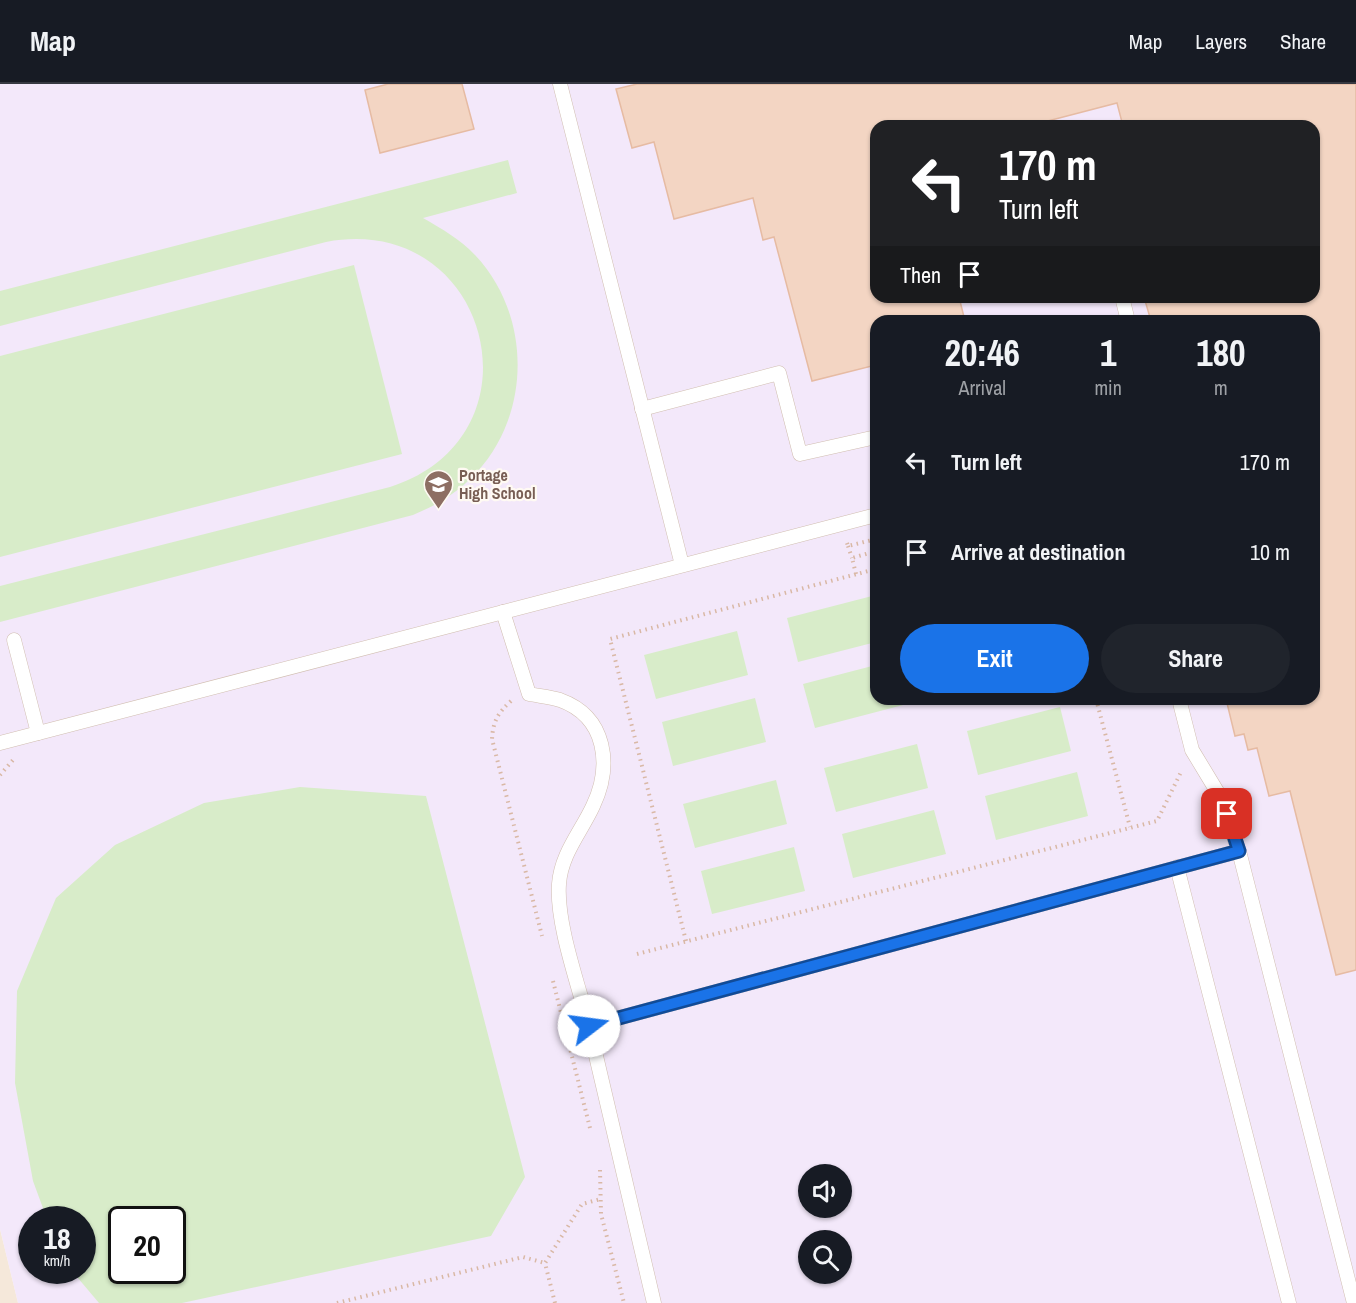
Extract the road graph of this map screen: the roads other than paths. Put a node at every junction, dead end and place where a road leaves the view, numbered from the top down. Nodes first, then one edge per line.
1 (560, 84) edge
2 (642, 409) junction
3 (870, 438) edge
4 (870, 517) edge
5 (682, 565) junction
6 (503, 612) junction
7 (14, 640) dead end
8 (1181, 705) edge
9 (38, 733) junction
10 (0, 743) edge
11 (1239, 851) junction
12 (1178, 867) junction
13 (589, 1026) junction
14 (654, 1303) edge
15 (1289, 1303) edge
16 (1354, 1303) edge

1 - 2 lane
2 - 3 lane
2 - 5 lane
4 - 5 lane
5 - 6 lane
6 - 9 lane
6 - 13 lane
7 - 9 lane
8 - 11 lane
9 - 10 lane
11 - 12 lane
11 - 16 lane
12 - 13 lane
12 - 15 lane
13 - 14 lane

